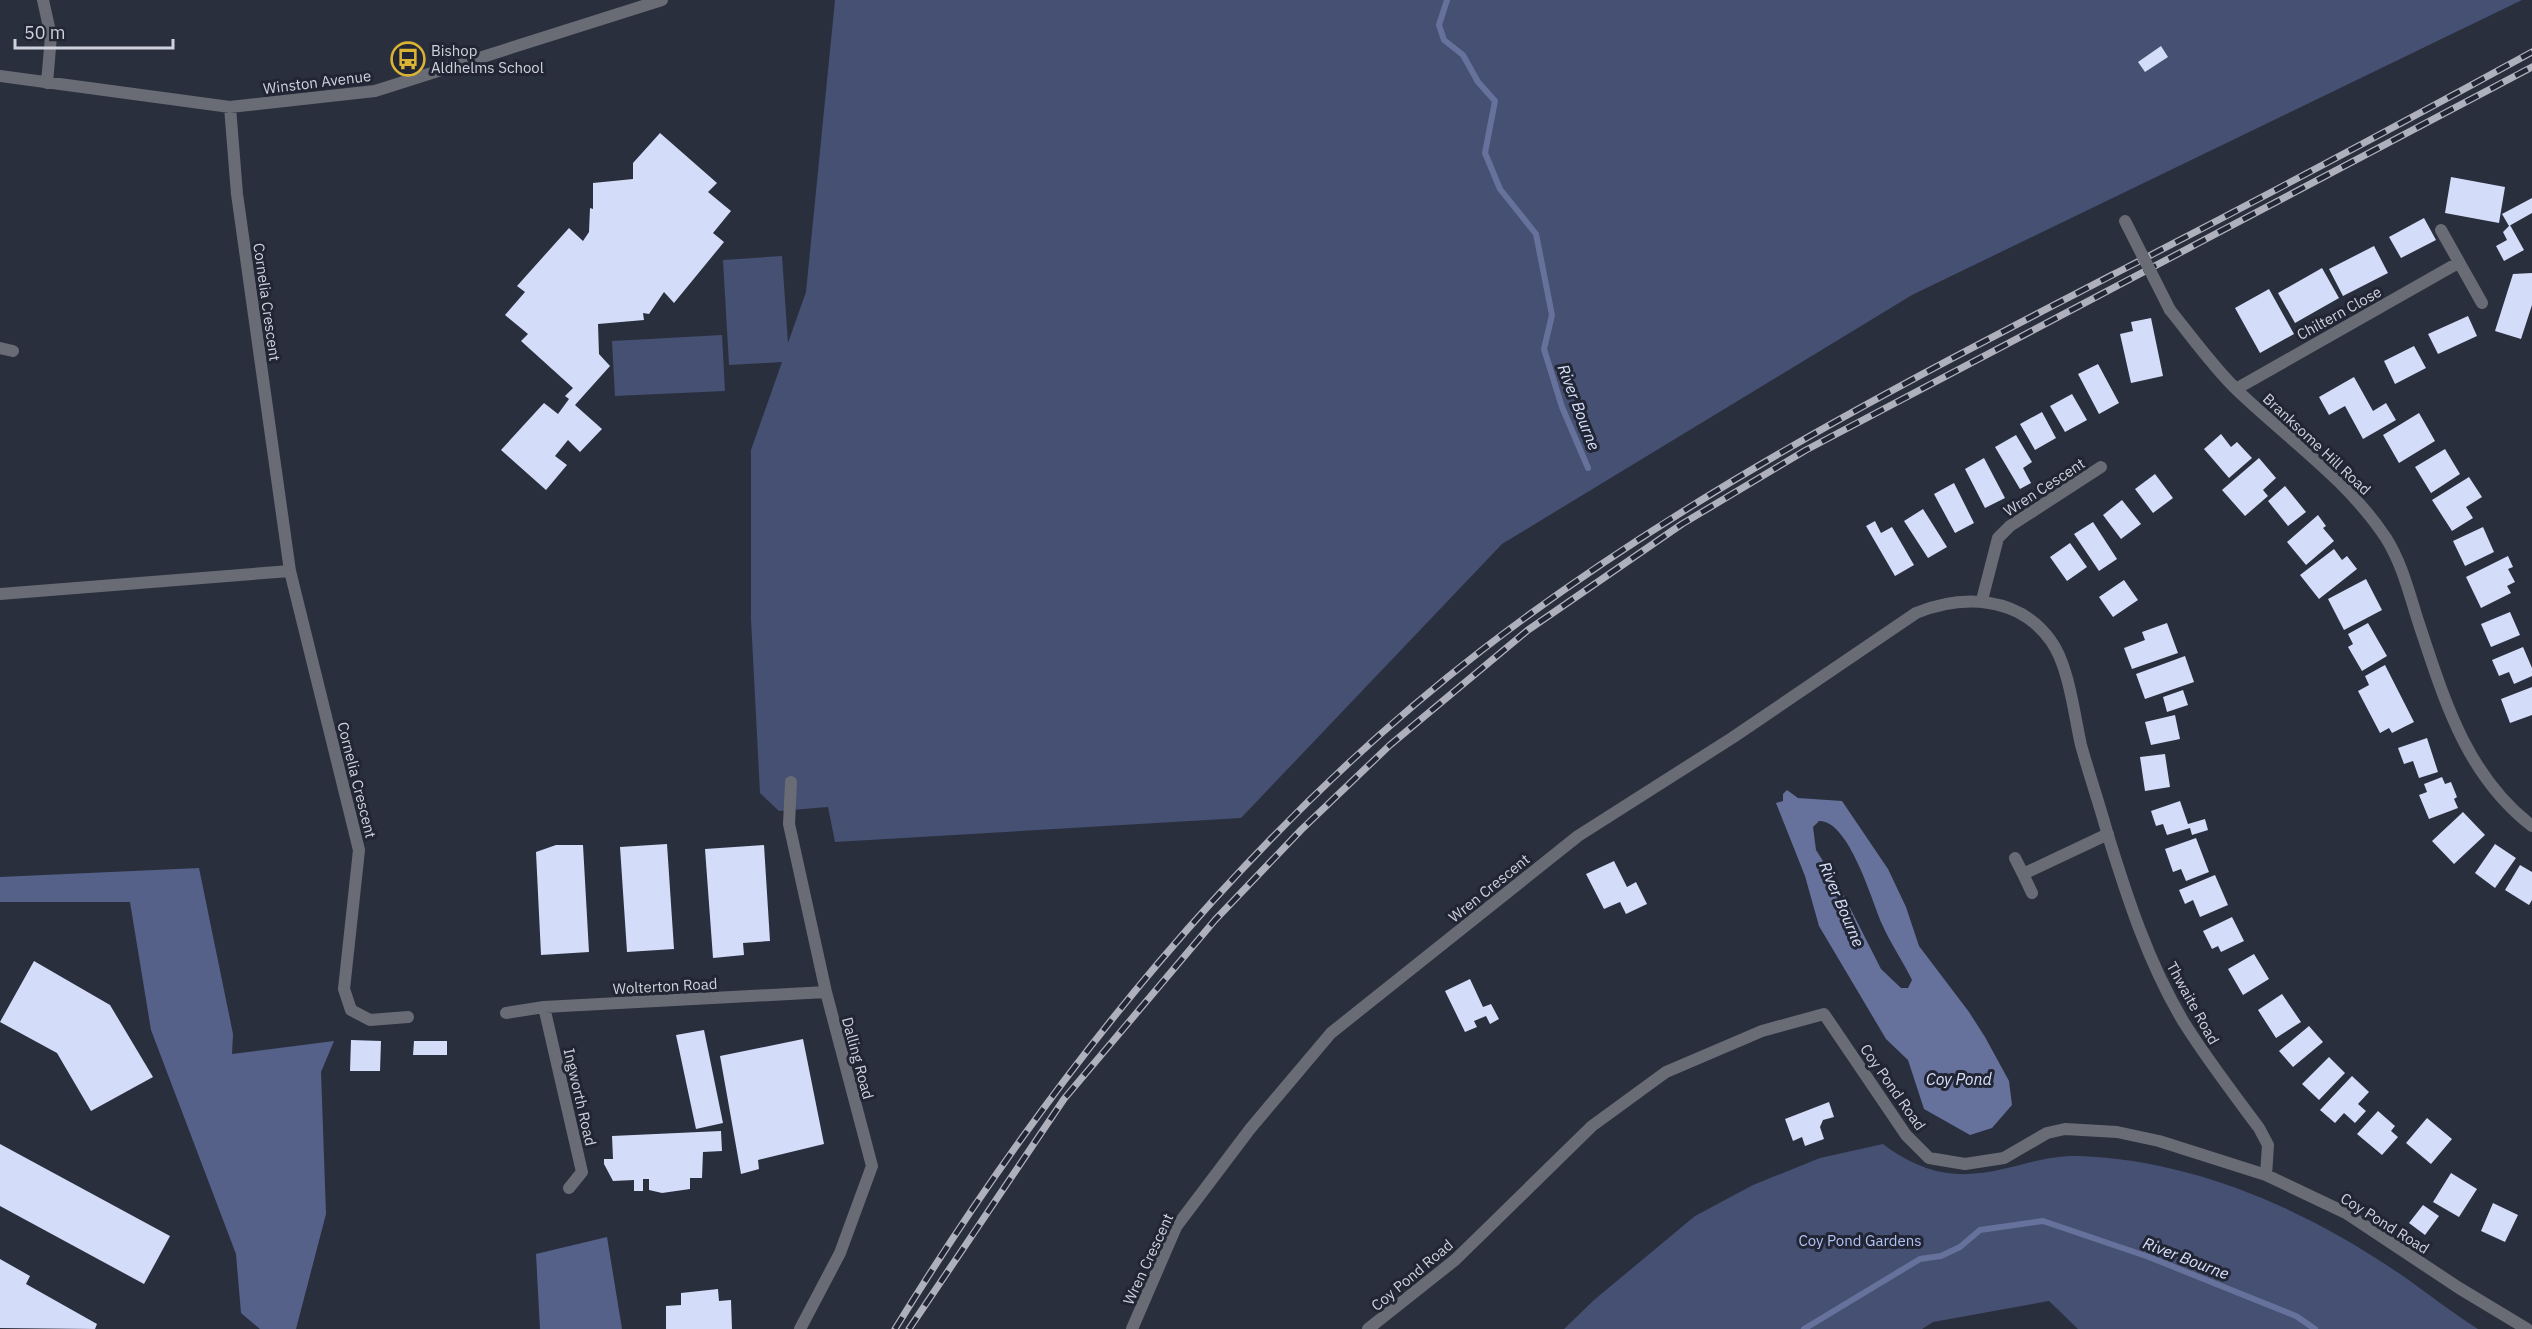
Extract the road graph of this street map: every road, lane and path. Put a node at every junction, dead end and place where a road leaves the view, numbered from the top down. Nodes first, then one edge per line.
1 (43, 0) edge
2 (662, 0) edge
3 (0, 76) edge
4 (47, 83) junction
5 (230, 107) junction
6 (2125, 220) dead end
7 (2441, 230) dead end
8 (2458, 263) junction
9 (2482, 303) dead end
10 (2235, 389) junction
11 (2101, 467) dead end
12 (290, 571) junction
13 (0, 594) edge
14 (1982, 600) junction
15 (791, 783) dead end
16 (2532, 826) edge
17 (2108, 834) junction
18 (2015, 858) dead end
19 (2023, 874) junction
20 (2032, 892) dead end
21 (826, 992) junction
22 (544, 1008) junction
23 (506, 1012) dead end
24 (408, 1017) dead end
25 (2266, 1175) junction
26 (569, 1188) dead end
27 (800, 1329) edge
28 (1132, 1329) edge
29 (1368, 1329) edge
30 (2528, 1329) edge

1 - 4 street
2 - 5 street, Winston Avenue
3 - 4 street, Winston Avenue
4 - 5 street, Winston Avenue
5 - 12 street, Cornelia Crescent
6 - 10 street, Branksome Hill Road, bridge
7 - 8 street
8 - 9 street
8 - 10 street, Chiltern Close
10 - 16 street, Branksome Hill Road
11 - 14 street, Wren Cescent
12 - 13 street
12 - 24 street, Cornelia Crescent
14 - 17 street, Thwaite Road
14 - 28 street, Wren Crescent
15 - 21 street, Dalling Road
17 - 19 street
17 - 25 street, Thwaite Road
18 - 19 street
19 - 20 street
21 - 22 street, Wolterton Road
21 - 27 street, Dalling Road
22 - 23 street, Wolterton Road
22 - 26 street, Ingworth Road
25 - 29 street, Coy Pond Road
25 - 30 street, Coy Pond Road

